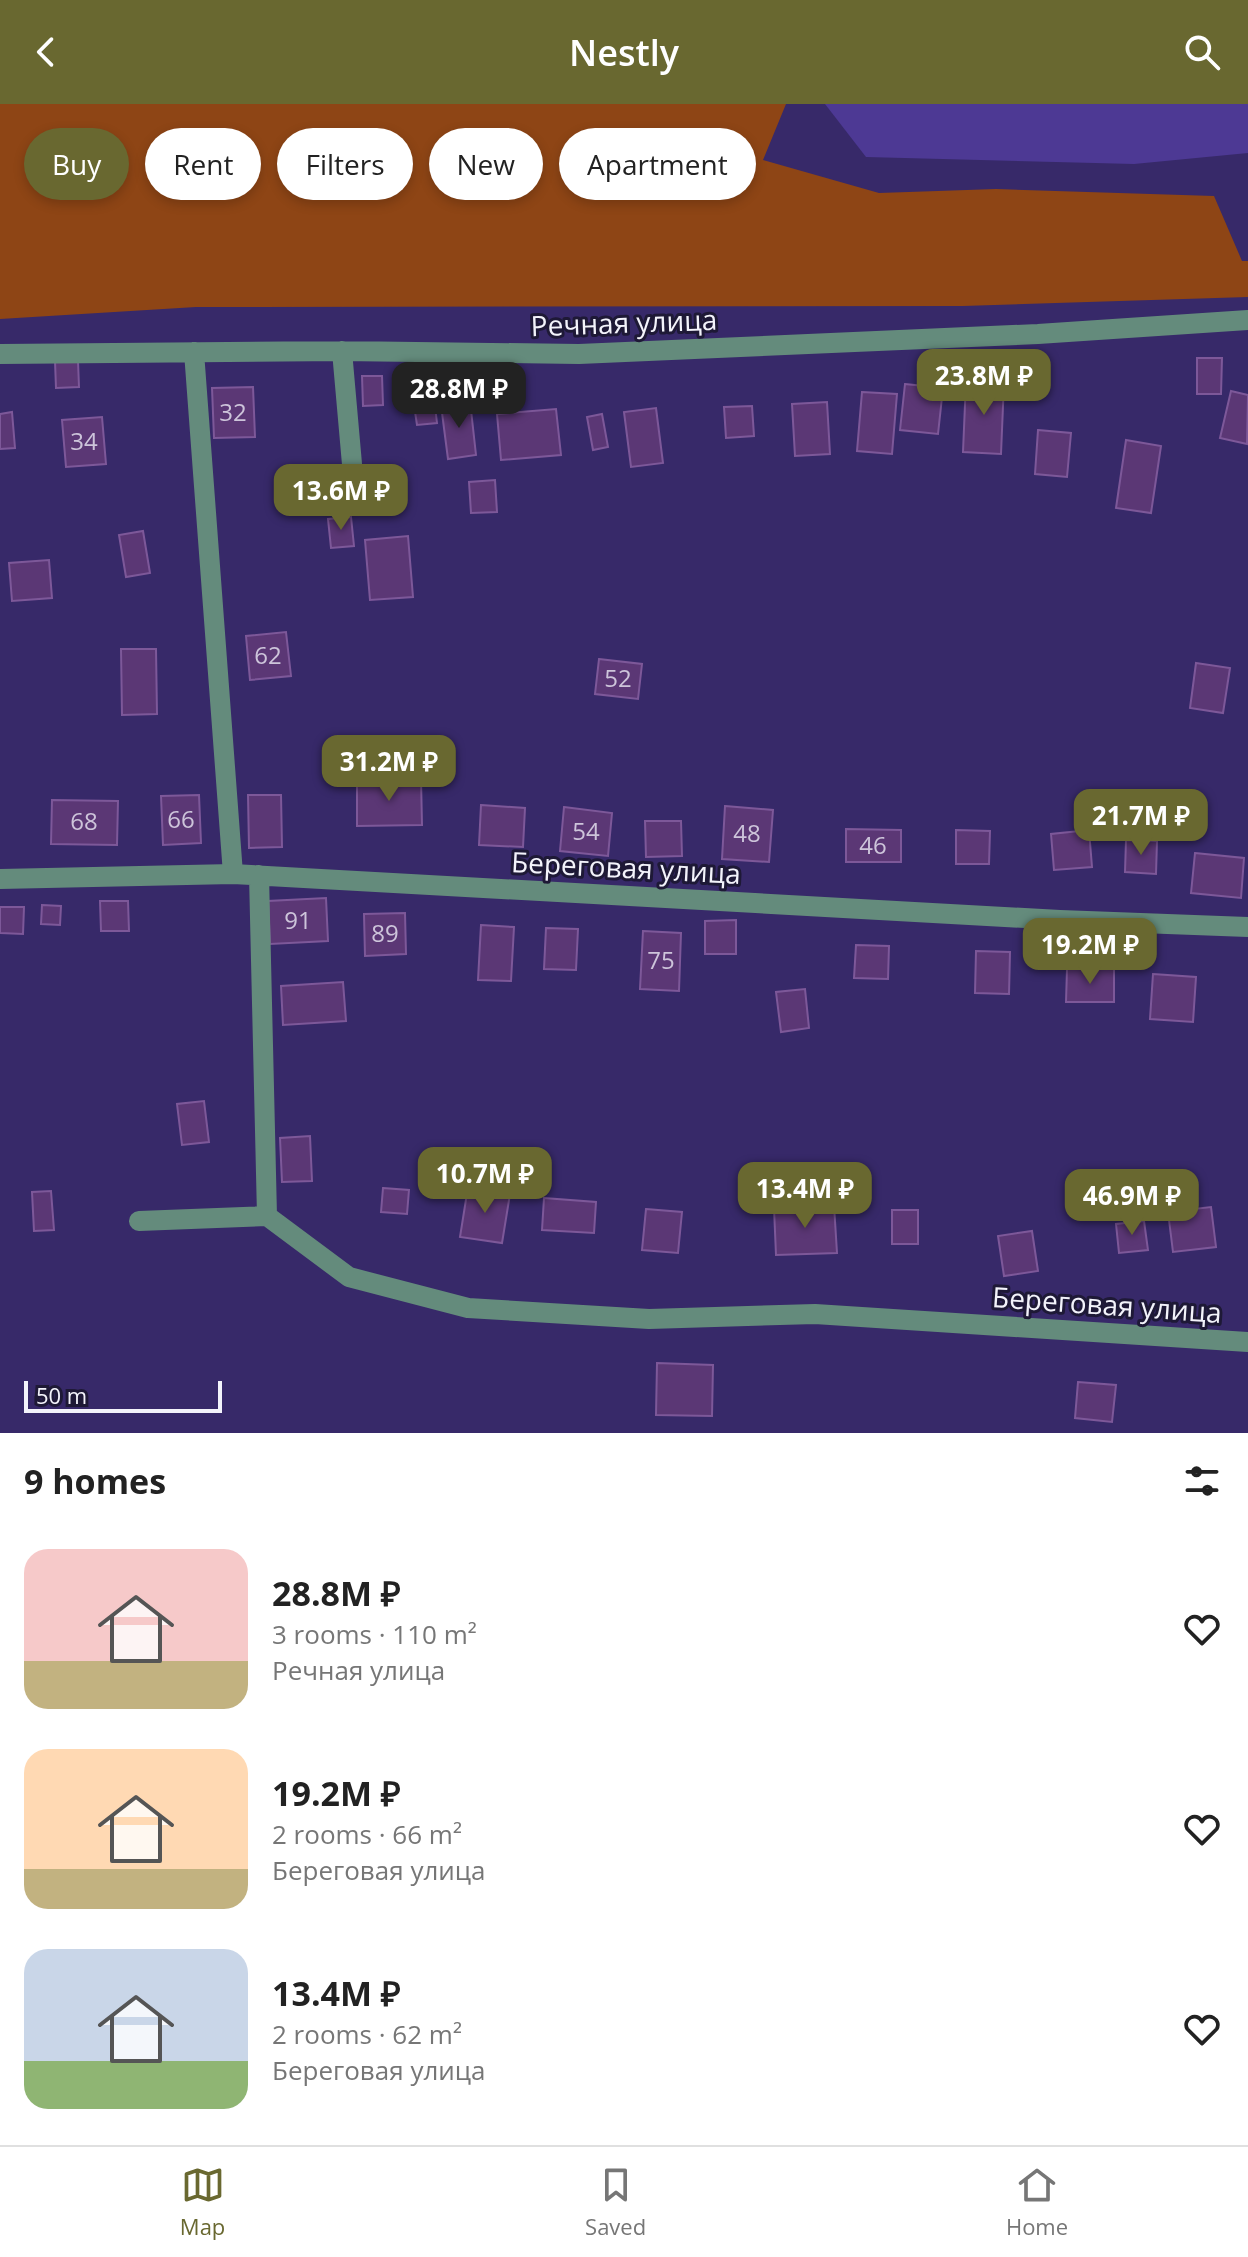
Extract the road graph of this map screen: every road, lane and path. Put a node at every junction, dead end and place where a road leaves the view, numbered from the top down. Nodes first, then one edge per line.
1 (1248, 320) edge
2 (342, 351) junction
3 (194, 352) junction
4 (0, 354) edge
5 (355, 498) dead end
6 (233, 874) junction
7 (259, 875) junction
8 (0, 879) edge
9 (1248, 927) edge
10 (267, 1216) junction
11 (139, 1221) dead end
12 (1248, 1342) edge

1 - 2 street, Речная улица
2 - 3 street, Речная улица
2 - 5 street
3 - 4 street, Речная улица
3 - 6 street
6 - 7 street, Береговая улица
6 - 8 street, Береговая улица
7 - 9 street, Береговая улица
7 - 10 street
10 - 11 street
10 - 12 street, Береговая улица

